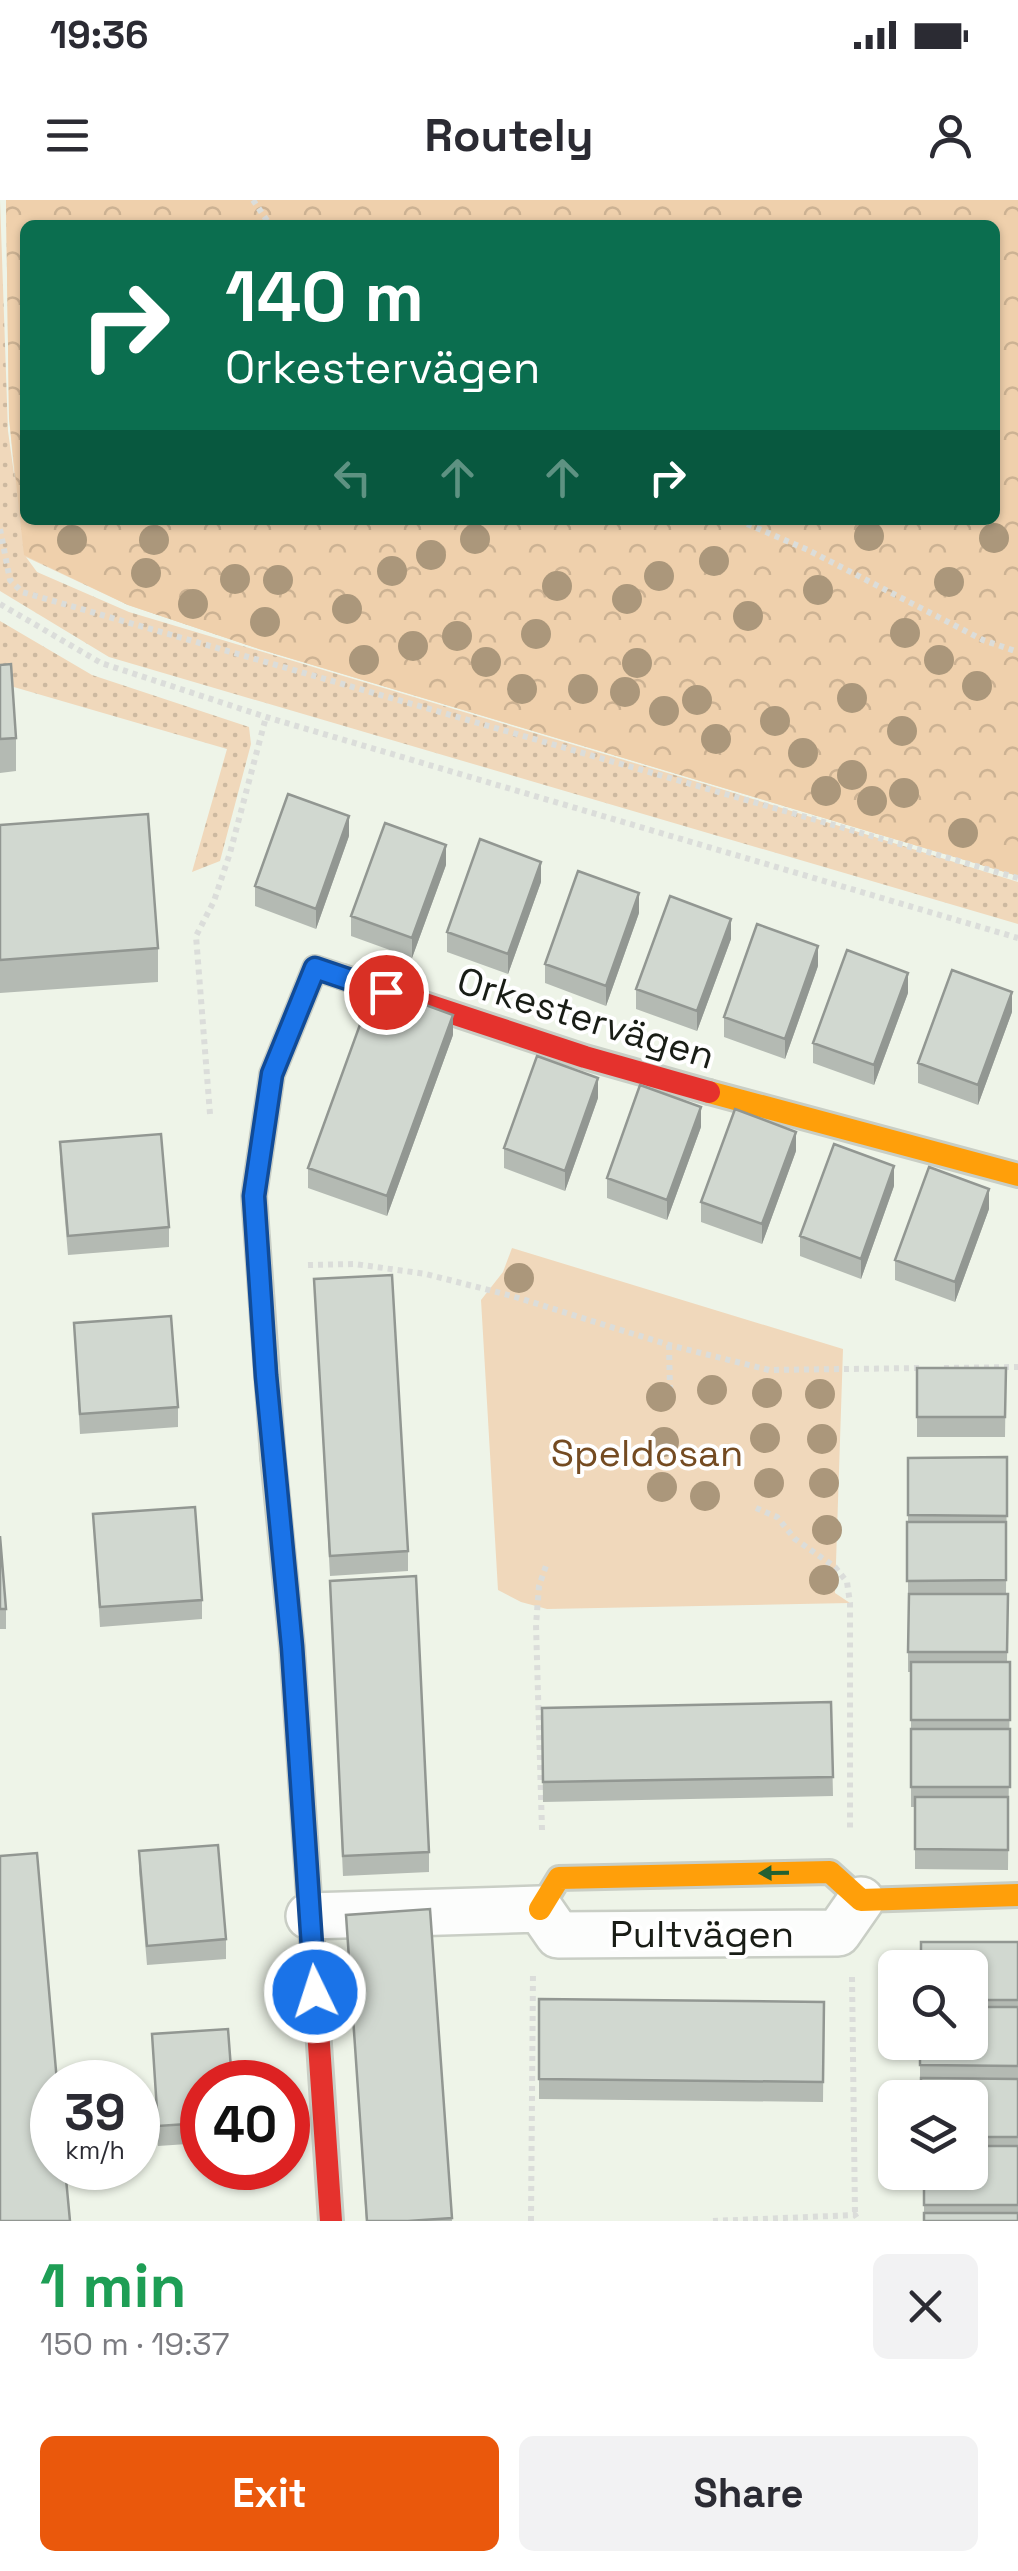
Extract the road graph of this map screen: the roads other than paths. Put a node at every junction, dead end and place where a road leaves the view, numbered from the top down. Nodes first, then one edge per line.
1 (1018, 1175) edge
2 (1018, 1895) edge
3 (861, 1900) junction
4 (528, 1909) junction
5 (309, 1916) junction
6 (331, 2221) edge

1 - 5 street, Orkestervägen
2 - 3 street
3 -> 4 street, Pultvägen
3 - 4 street, Pultvägen
4 - 5 street
5 - 6 street, Orkestervägen

